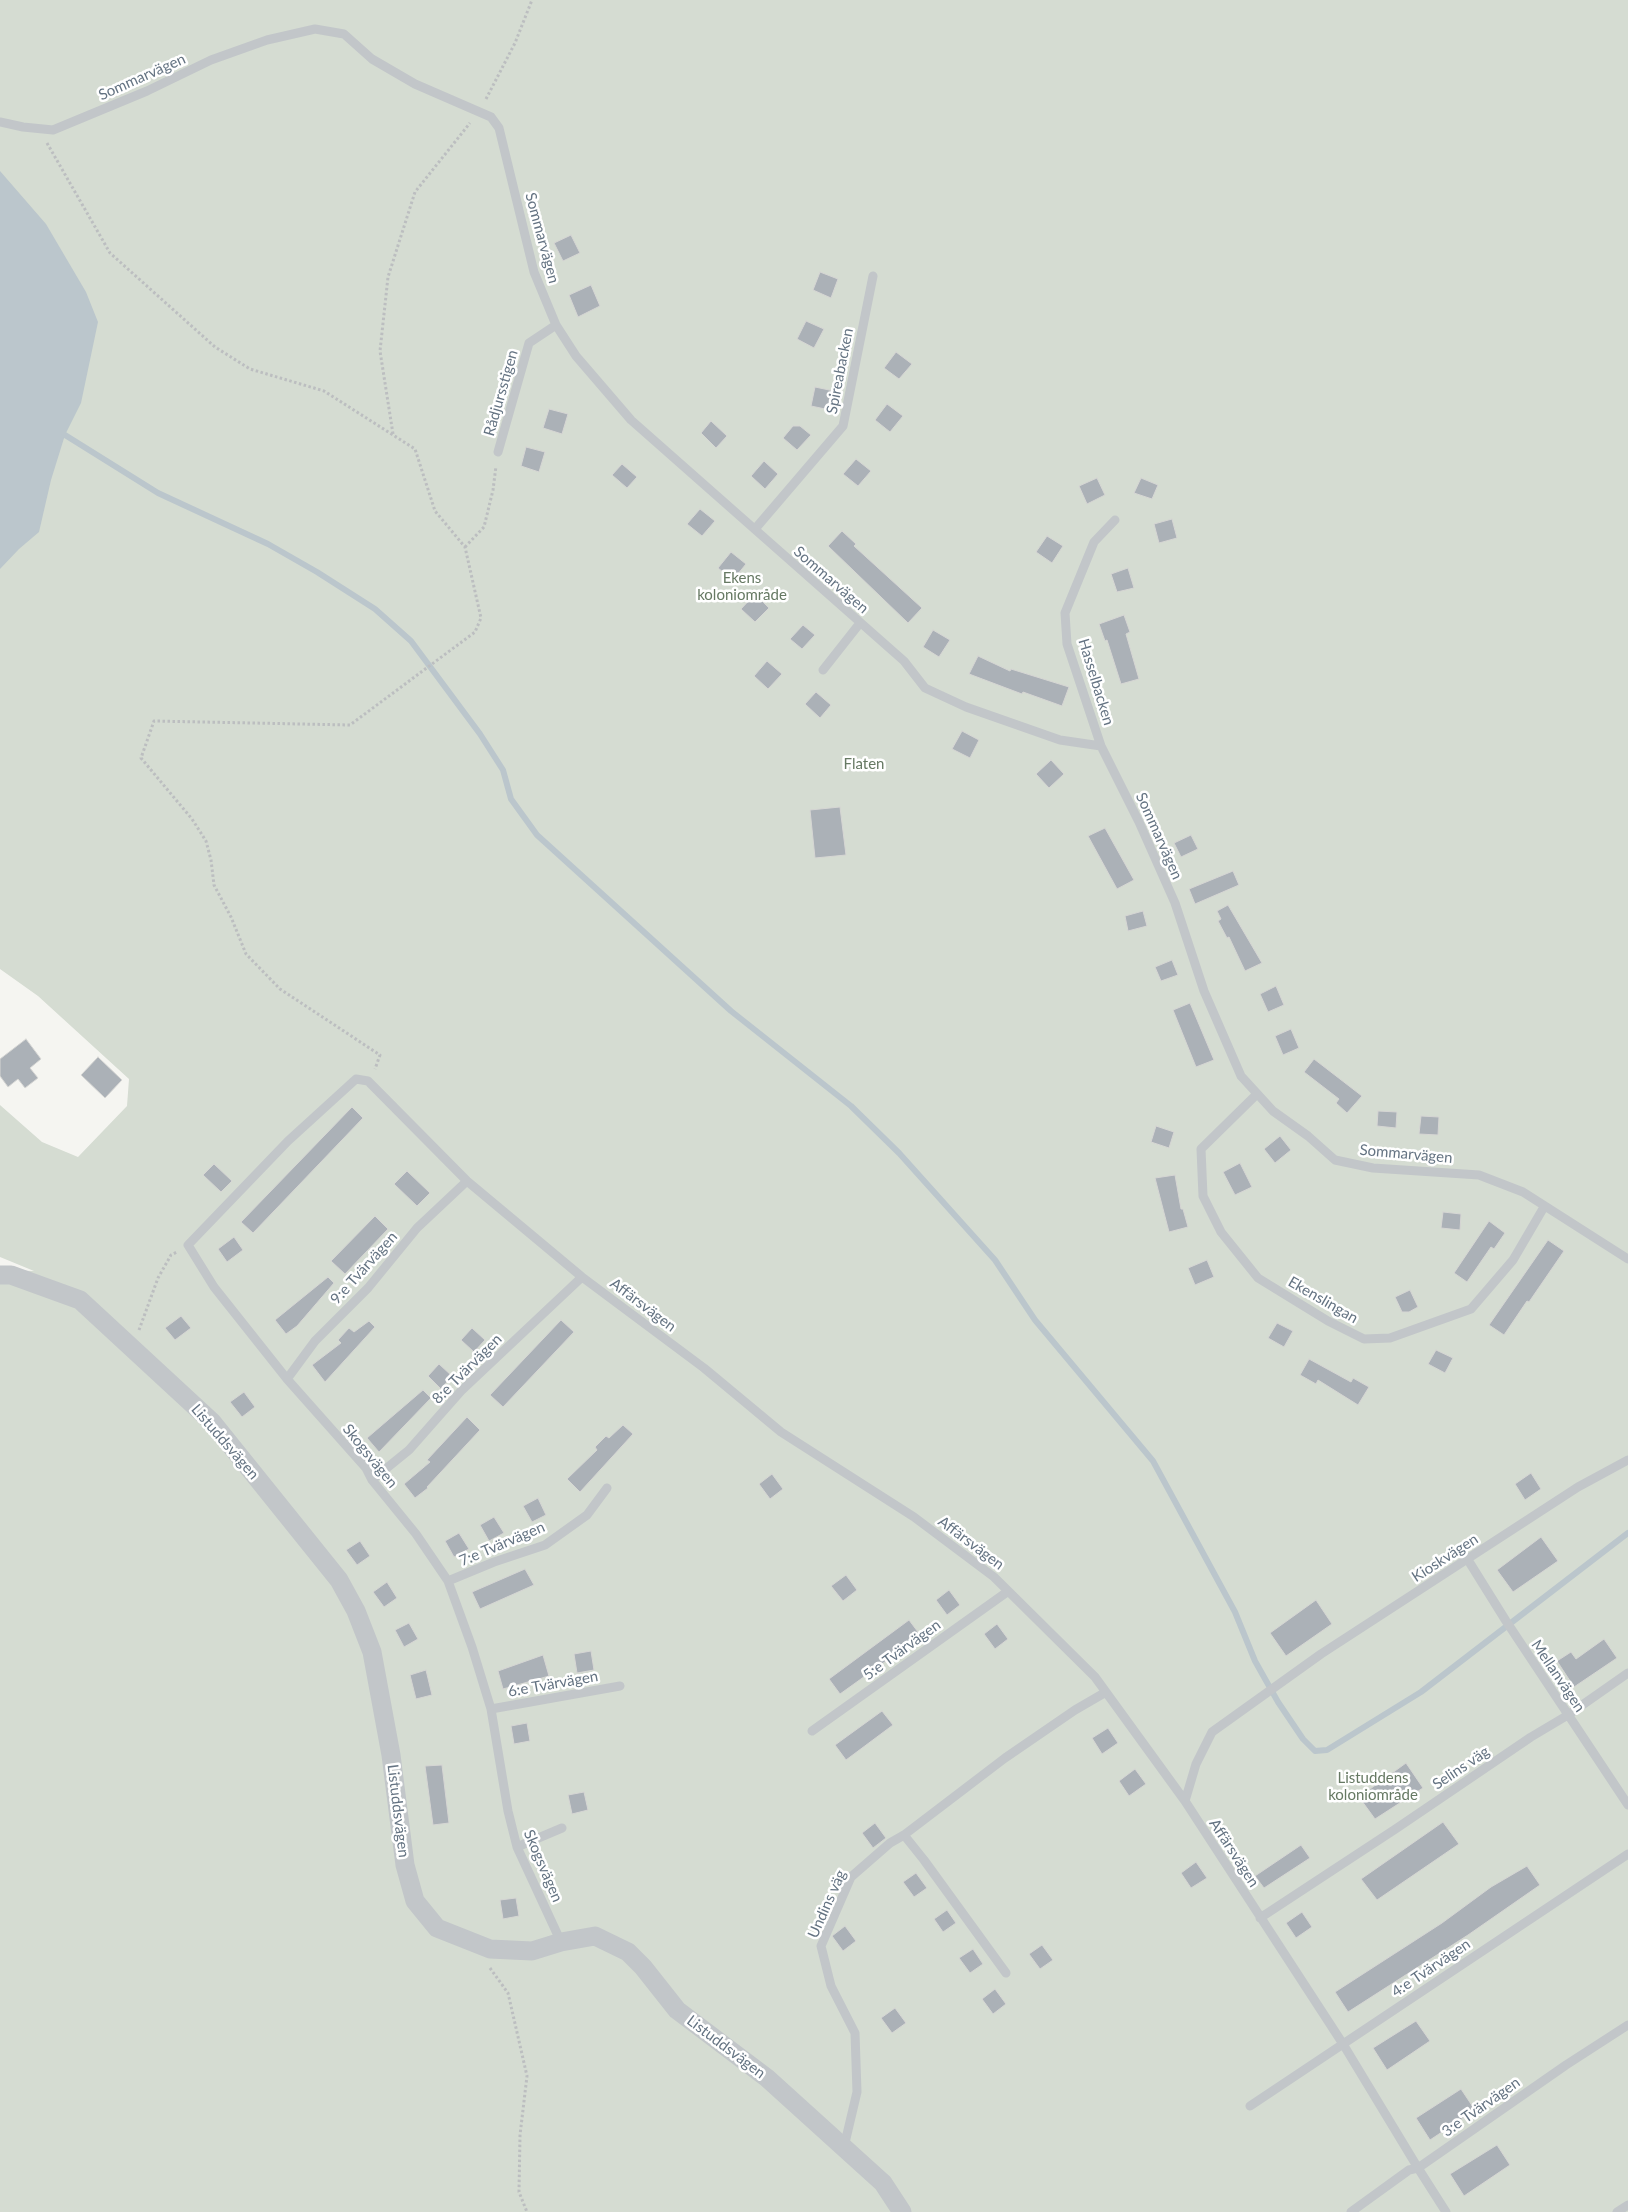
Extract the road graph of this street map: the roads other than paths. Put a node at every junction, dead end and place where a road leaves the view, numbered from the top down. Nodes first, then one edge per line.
1 (0, 122) edge
2 (873, 276) dead end
3 (556, 325) junction
4 (498, 452) road end
5 (1115, 520) dead end
6 (755, 529) junction
7 (860, 623) junction
8 (823, 670) dead end
9 (1101, 746) junction
10 (1257, 1094) junction
11 (466, 1181) junction
12 (1544, 1207) junction
13 (188, 1246) joint
14 (1628, 1259) edge
15 (0, 1275) edge
16 (582, 1277) junction
17 (287, 1379) junction
18 (1628, 1460) edge
19 (372, 1480) junction
20 (607, 1488) dead end
21 (1468, 1560) junction
22 (448, 1581) junction
23 (1007, 1592) junction
24 (1628, 1673) edge
25 (620, 1686) dead end
26 (1106, 1692) junction
27 (490, 1709) junction
28 (1568, 1715) junction
29 (812, 1731) dead end
30 (1185, 1801) junction
31 (1628, 1805) edge
32 (562, 1828) dead end
33 (904, 1835) junction
34 (517, 1847) junction
35 (1628, 1854) edge
36 (1260, 1918) junction
37 (561, 1942) junction
38 (1006, 1973) dead end
39 (1628, 2025) edge
40 (1343, 2044) junction
41 (1250, 2106) dead end
42 (844, 2148) junction
43 (1418, 2168) junction
44 (1628, 2205) edge
45 (902, 2212) edge
46 (1352, 2212) edge
47 (1446, 2212) edge
48 (1617, 2212) edge

1 - 3 lane, Sommarvägen
2 - 6 lane, Spireabacken
3 - 4 lane, Rådjursstigen
3 - 6 lane, Sommarvägen
5 - 9 lane, Hasselbacken
6 - 7 lane, Sommarvägen
7 - 8 lane
7 - 9 lane, Sommarvägen
9 - 10 lane, Sommarvägen
10 - 12 lane, Sommarvägen
10 - 12 lane, Ekenslingan
11 - 13 lane, Affärsvägen
11 - 16 lane, Affärsvägen
11 - 17 lane, 9:e Tvärvägen
12 - 14 lane, Sommarvägen
13 - 17 lane, Skogsvägen
15 - 37 street, Listuddsvägen
16 - 19 lane, 8:e Tvärvägen
16 - 23 lane, Affärsvägen
17 - 19 lane, Skogsvägen
18 - 21 lane, Kioskvägen
19 - 22 lane, Skogsvägen
20 - 22 lane, 7:e Tvärvägen
21 - 28 lane, Mellanvägen
21 - 30 lane, Kioskvägen
22 - 27 lane, Skogsvägen
23 - 26 lane, Affärsvägen
23 - 29 lane, 5:e Tvärvägen
24 - 28 lane, Selins väg
25 - 27 lane, 6:e Tvärvägen
26 - 30 lane, Affärsvägen
26 - 33 lane, Undins väg
27 - 34 lane, Skogsvägen
28 - 31 lane, Mellanvägen
28 - 36 lane, Selins väg
30 - 36 lane, Affärsvägen
32 - 34 lane
33 - 38 lane
33 - 42 lane, Undins väg
34 - 37 lane, Skogsvägen
35 - 40 lane, 4:e Tvärvägen
36 - 40 lane, Affärsvägen
37 - 42 street, Listuddsvägen
39 - 43 lane, 3:e Tvärvägen
40 - 41 lane, 4:e Tvärvägen
40 - 43 lane, Affärsvägen
42 - 45 street, Listuddsvägen
43 - 46 lane, 3:e Tvärvägen
43 - 47 lane, Affärsvägen
44 - 48 lane

